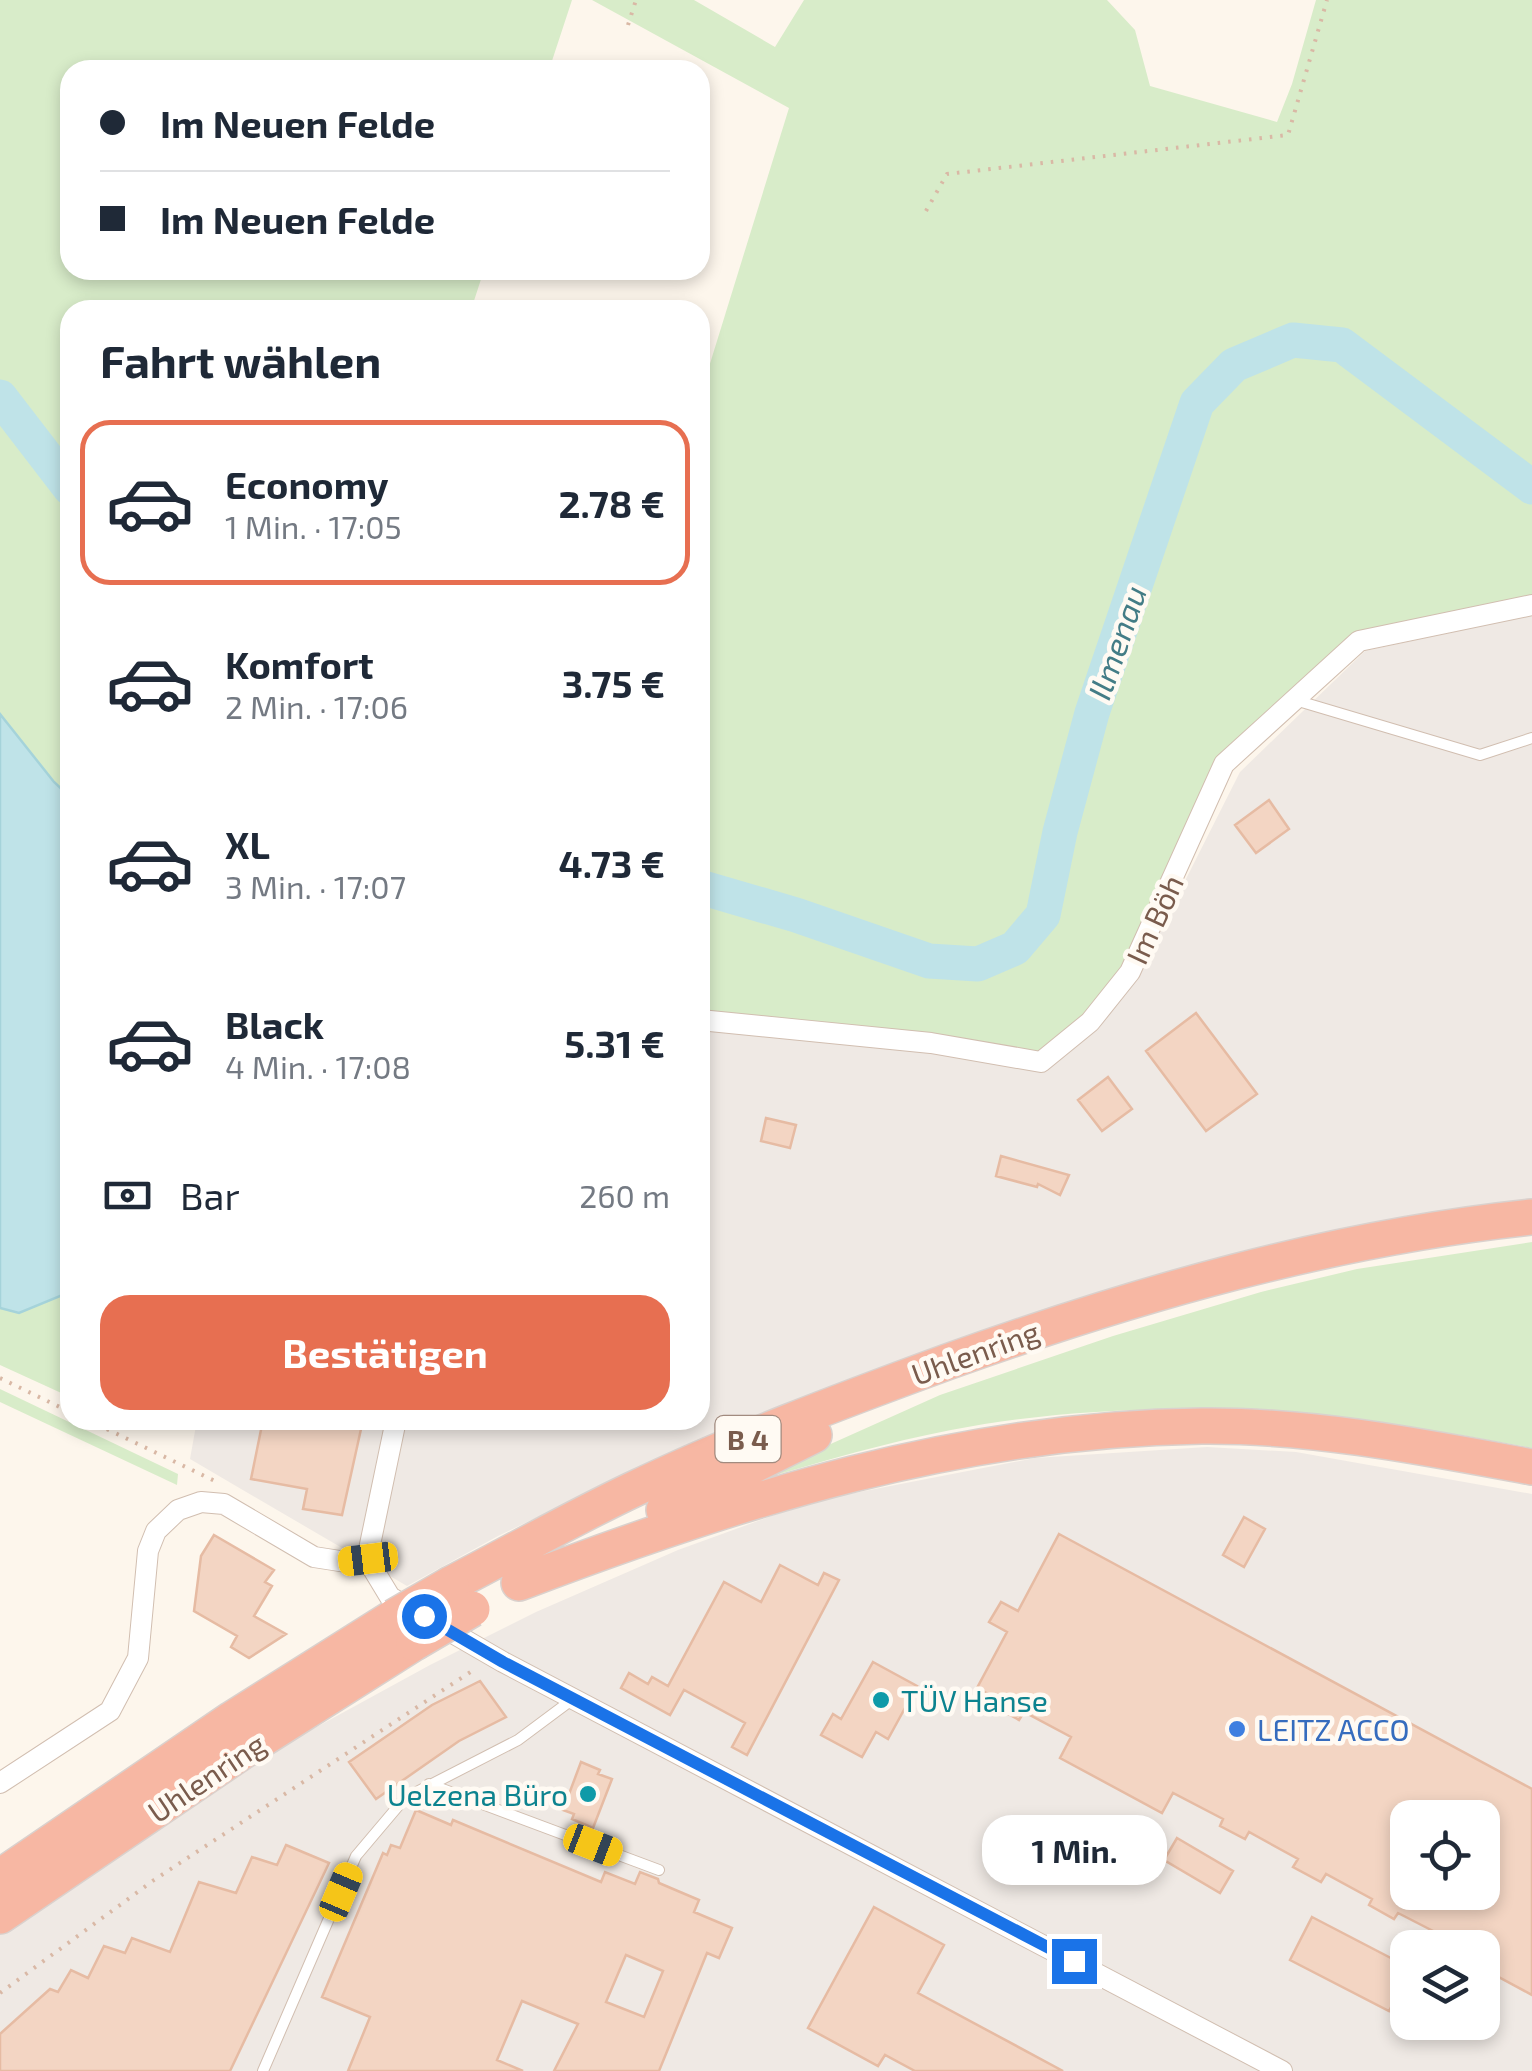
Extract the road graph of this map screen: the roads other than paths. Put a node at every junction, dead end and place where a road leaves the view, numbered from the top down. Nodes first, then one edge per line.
1 (1532, 605) edge
2 (1294, 700) junction
3 (1532, 738) edge
4 (710, 1021) edge
5 (1532, 1209) edge
6 (1532, 1217) edge
7 (1489, 1221) junction
8 (1058, 1322) junction
9 (394, 1430) edge
10 (1532, 1467) edge
11 (371, 1566) junction
12 (519, 1583) junction
13 (462, 1597) junction
14 (404, 1630) junction
15 (574, 1699) junction
16 (0, 1783) edge
17 (429, 1784) junction
18 (659, 1870) dead end
19 (0, 1877) edge
20 (0, 1916) edge
21 (263, 2071) edge
22 (1282, 2071) edge

1 - 2 street, Im Böh
2 - 3 lane
2 - 4 street, Im Böh
5 - 7 highway
6 - 7 highway, Uhlenring / B 4
7 - 8 highway, Uhlenring / B 4
8 - 12 highway, B 4
8 - 13 highway, Uhlenring / B 4
9 - 11 street
10 - 12 highway
11 - 15 street
11 - 16 street
12 - 13 highway, B 4
13 - 14 highway, B 4, bridge
14 - 19 highway, Uhlenring / B 4
14 - 20 highway, Uhlenring / B 4
15 - 17 lane
15 - 22 street
17 - 18 lane
17 - 21 lane

